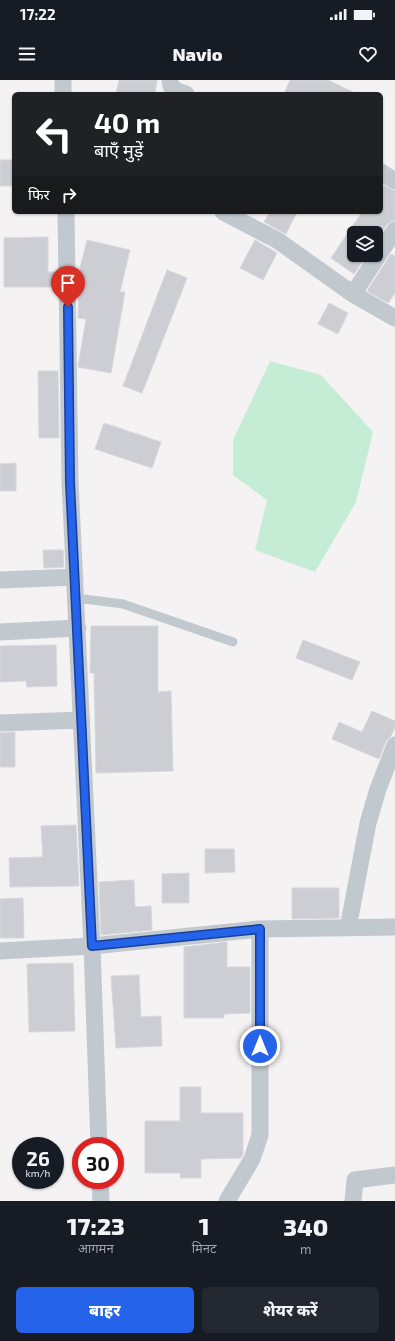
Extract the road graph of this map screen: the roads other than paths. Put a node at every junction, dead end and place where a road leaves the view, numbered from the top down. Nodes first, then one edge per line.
1 (63, 80) edge
2 (170, 80) edge
3 (63, 92) edge
4 (180, 92) edge
5 (383, 173) edge
6 (395, 181) edge
7 (66, 214) edge
8 (227, 214) edge
9 (395, 230) edge
10 (353, 294) junction
11 (395, 318) edge
12 (75, 577) junction
13 (0, 580) edge
14 (76, 598) junction
15 (78, 628) junction
16 (0, 632) edge
17 (233, 642) dead end
18 (82, 720) junction
19 (0, 722) edge
20 (395, 745) edge
21 (395, 927) edge
22 (348, 928) junction
23 (260, 929) junction
24 (92, 946) junction
25 (0, 951) edge
26 (99, 1137) edge
27 (395, 1175) edge
28 (100, 1189) edge
29 (101, 1201) edge
30 (227, 1201) edge
31 (353, 1201) edge

1 - 3 street
2 - 4 street
5 - 6 street
7 - 12 street
8 - 10 street
9 - 10 street
10 - 11 street
12 - 13 street
12 - 14 street
14 - 15 street
14 - 17 lane
15 - 16 street
15 - 18 street
18 - 19 street
18 - 24 street
20 - 22 street
21 - 22 street
22 - 23 street
23 - 24 street
23 - 30 street
24 - 25 street
24 - 26 street
27 - 31 street
28 - 29 street

